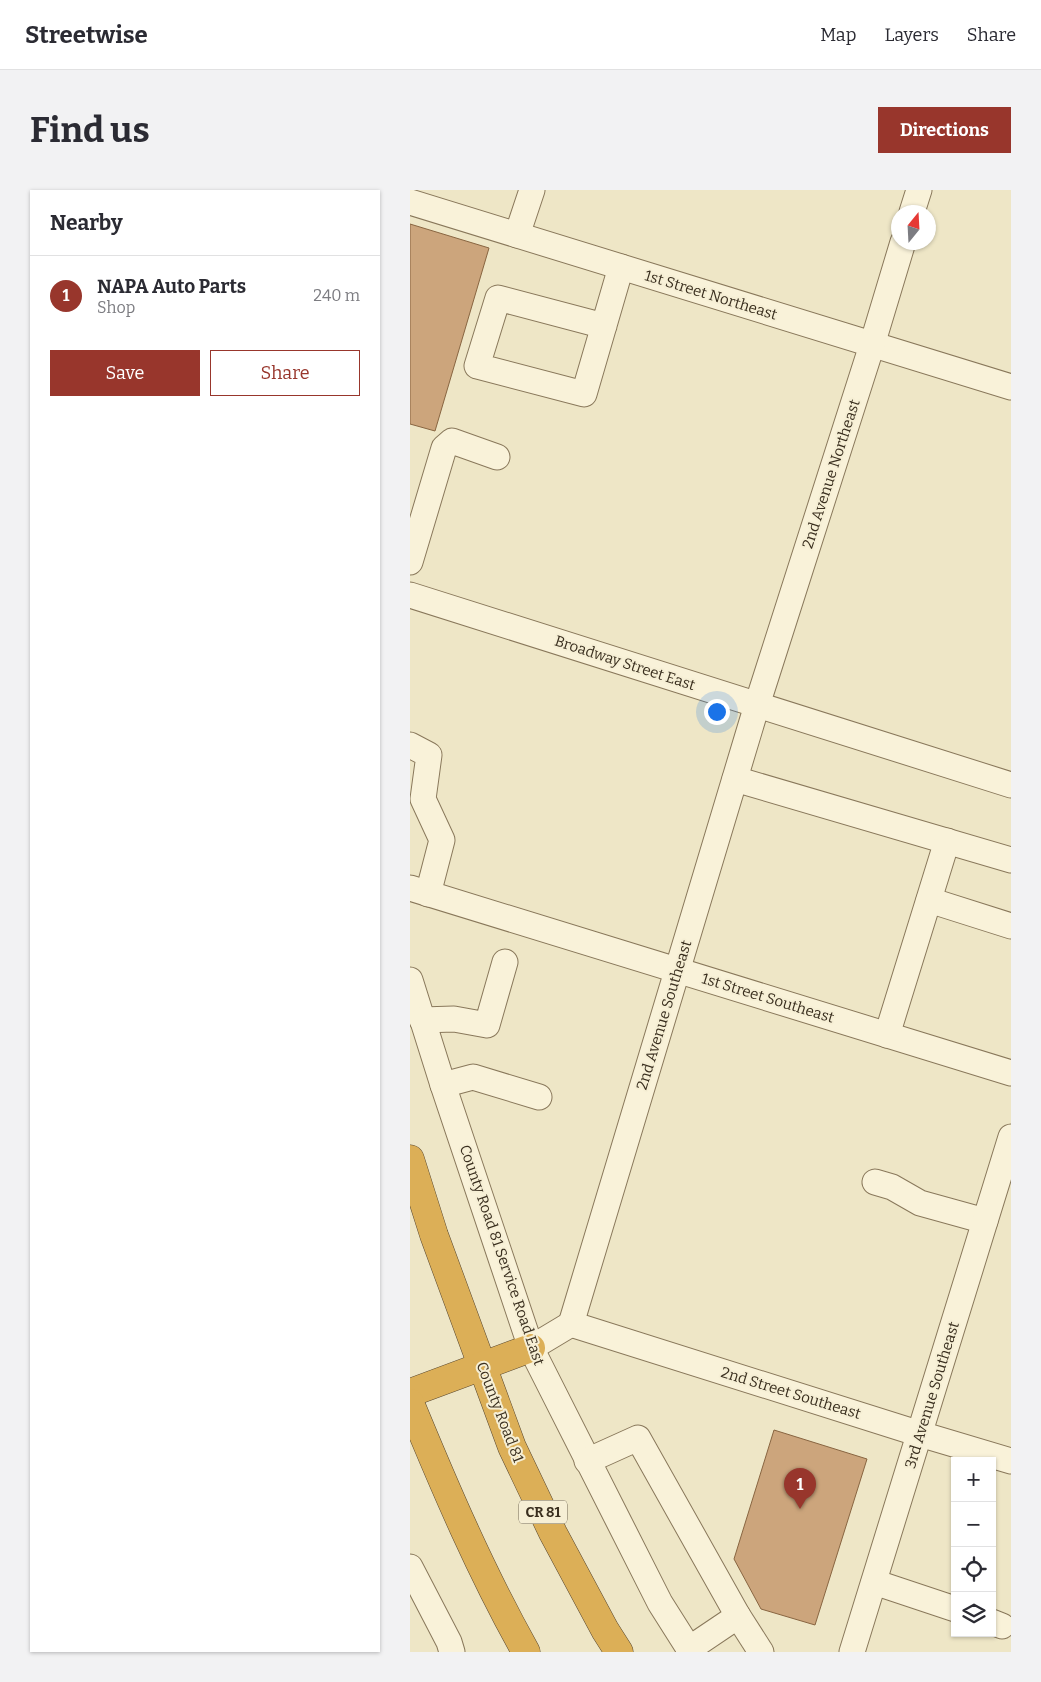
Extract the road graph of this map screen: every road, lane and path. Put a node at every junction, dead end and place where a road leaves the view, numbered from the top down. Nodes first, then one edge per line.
1 (532, 190) edge
2 (919, 190) edge
3 (410, 202) edge
4 (914, 205) edge
5 (517, 235) junction
6 (901, 250) edge
7 (621, 267) junction
8 (604, 326) junction
9 (872, 345) junction
10 (1011, 387) edge
11 (497, 457) dead end
12 (412, 550) edge
13 (410, 595) edge
14 (757, 705) junction
15 (410, 745) edge
16 (735, 779) junction
17 (1011, 786) edge
18 (947, 841) junction
19 (1011, 860) edge
20 (419, 891) edge
21 (929, 900) junction
22 (1011, 926) edge
23 (505, 962) dead end
24 (677, 970) junction
25 (410, 980) edge
26 (422, 1020) junction
27 (887, 1035) junction
28 (1011, 1073) edge
29 (443, 1085) junction
30 (539, 1097) dead end
31 (1011, 1137) edge
32 (410, 1159) edge
33 (875, 1182) dead end
34 (985, 1221) junction
35 (571, 1324) junction
36 (531, 1348) junction
37 (482, 1367) junction
38 (410, 1393) edge
39 (410, 1403) edge
40 (920, 1434) junction
41 (1011, 1461) edge
42 (587, 1462) junction
43 (410, 1568) edge
44 (874, 1582) junction
45 (951, 1608) edge
46 (738, 1616) junction
47 (690, 1650) edge
48 (452, 1652) edge
49 (526, 1652) edge
50 (619, 1652) edge
51 (762, 1652) edge
52 (852, 1652) edge

1 - 5 street
2 - 4 street
3 - 5 street, 1st Street Northeast
5 - 7 street, 1st Street Northeast
6 - 9 street, 2nd Avenue Northeast
7 - 8 street
7 - 9 street, 1st Street Northeast
8 - 8 street
9 - 10 street, 1st Street Northeast
9 - 14 street, 2nd Avenue Northeast
11 - 12 street
13 - 14 street, Broadway Street East
14 - 16 street, 2nd Avenue Southeast
14 - 17 street, Broadway Street East
15 - 20 street
16 - 18 street
16 - 24 street, 2nd Avenue Southeast
18 - 19 street
18 - 21 street
20 - 24 street, 1st Street Southeast
21 - 22 street
21 - 27 street
23 - 26 street
24 - 27 street, 1st Street Southeast
24 - 35 street, 2nd Avenue Southeast
25 - 26 street, County Road 81 Service Road East
26 - 29 street, County Road 81 Service Road East
27 - 28 street, 1st Street Southeast
29 - 30 street
29 - 36 street, County Road 81 Service Road East
31 - 34 street, 3rd Avenue Southeast
32 - 37 highway, County Road 81 / CR 81
33 - 34 street
34 - 40 street, 3rd Avenue Southeast
35 - 36 street
35 - 40 street, 2nd Street Southeast
36 - 37 highway
36 - 42 street, County Road 81 Service Road East
37 - 38 highway
37 - 50 highway, County Road 81 / CR 81
39 - 49 highway
40 - 41 street, 2nd Street Southeast
40 - 44 street, 3rd Avenue Southeast
42 - 46 street
42 - 47 street, County Road 81 Service Road East
43 - 48 street
44 - 45 street
44 - 52 street, 3rd Avenue Southeast
46 - 47 street
46 - 51 street

